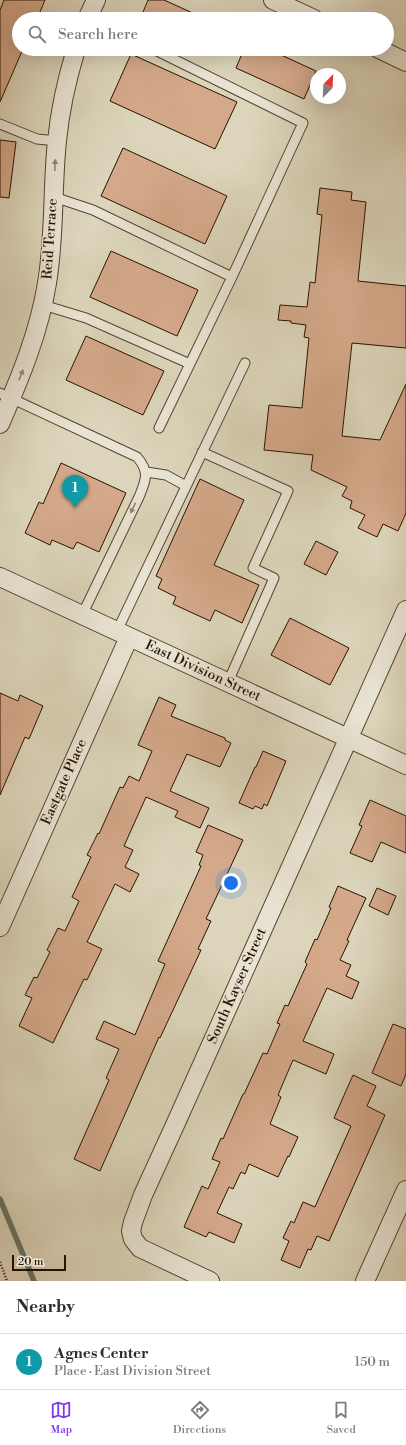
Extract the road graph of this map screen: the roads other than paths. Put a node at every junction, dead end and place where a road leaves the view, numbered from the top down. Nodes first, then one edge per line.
1 (96, 0) edge
2 (273, 0) edge
3 (91, 12) edge
4 (299, 12) edge
5 (74, 56) edge
6 (167, 56) edge
7 (394, 56) edge
8 (406, 62) edge
9 (0, 124) edge
10 (57, 141) junction
11 (54, 198) junction
12 (232, 277) junction
13 (43, 306) junction
14 (245, 363) dead end
15 (190, 364) junction
16 (5, 396) edge
17 (0, 424) edge
18 (159, 428) dead end
19 (202, 452) junction
20 (146, 472) junction
21 (186, 486) junction
22 (0, 577) edge
23 (406, 610) edge
24 (82, 615) junction
25 (123, 634) junction
26 (228, 682) junction
27 (348, 738) junction
28 (406, 765) edge
29 (0, 927) edge
30 (406, 1190) edge
31 (210, 1281) edge
32 (365, 1281) edge

1 - 3 street
2 - 4 street
5 - 10 street, Reid Terrace
6 - 12 lane
7 - 8 street
9 - 10 lane
11 -> 10 street, Reid Terrace
11 - 12 lane
11 - 13 street, Reid Terrace
12 - 15 lane
13 - 15 lane
16 -> 13 street, Reid Terrace
14 - 19 lane
15 - 18 lane
16 - 17 street, Reid Terrace
16 - 20 lane
19 - 21 lane
19 - 26 lane
20 - 21 lane
20 -> 24 lane
21 - 25 lane
22 - 24 street, East Division Street
23 - 27 street, South Kayser Street
24 - 25 street, East Division Street
25 - 26 street, East Division Street
25 - 29 street, Eastgate Place
26 - 27 street, East Division Street
27 - 28 street, East Division Street
27 - 31 street, South Kayser Street
30 - 32 street

